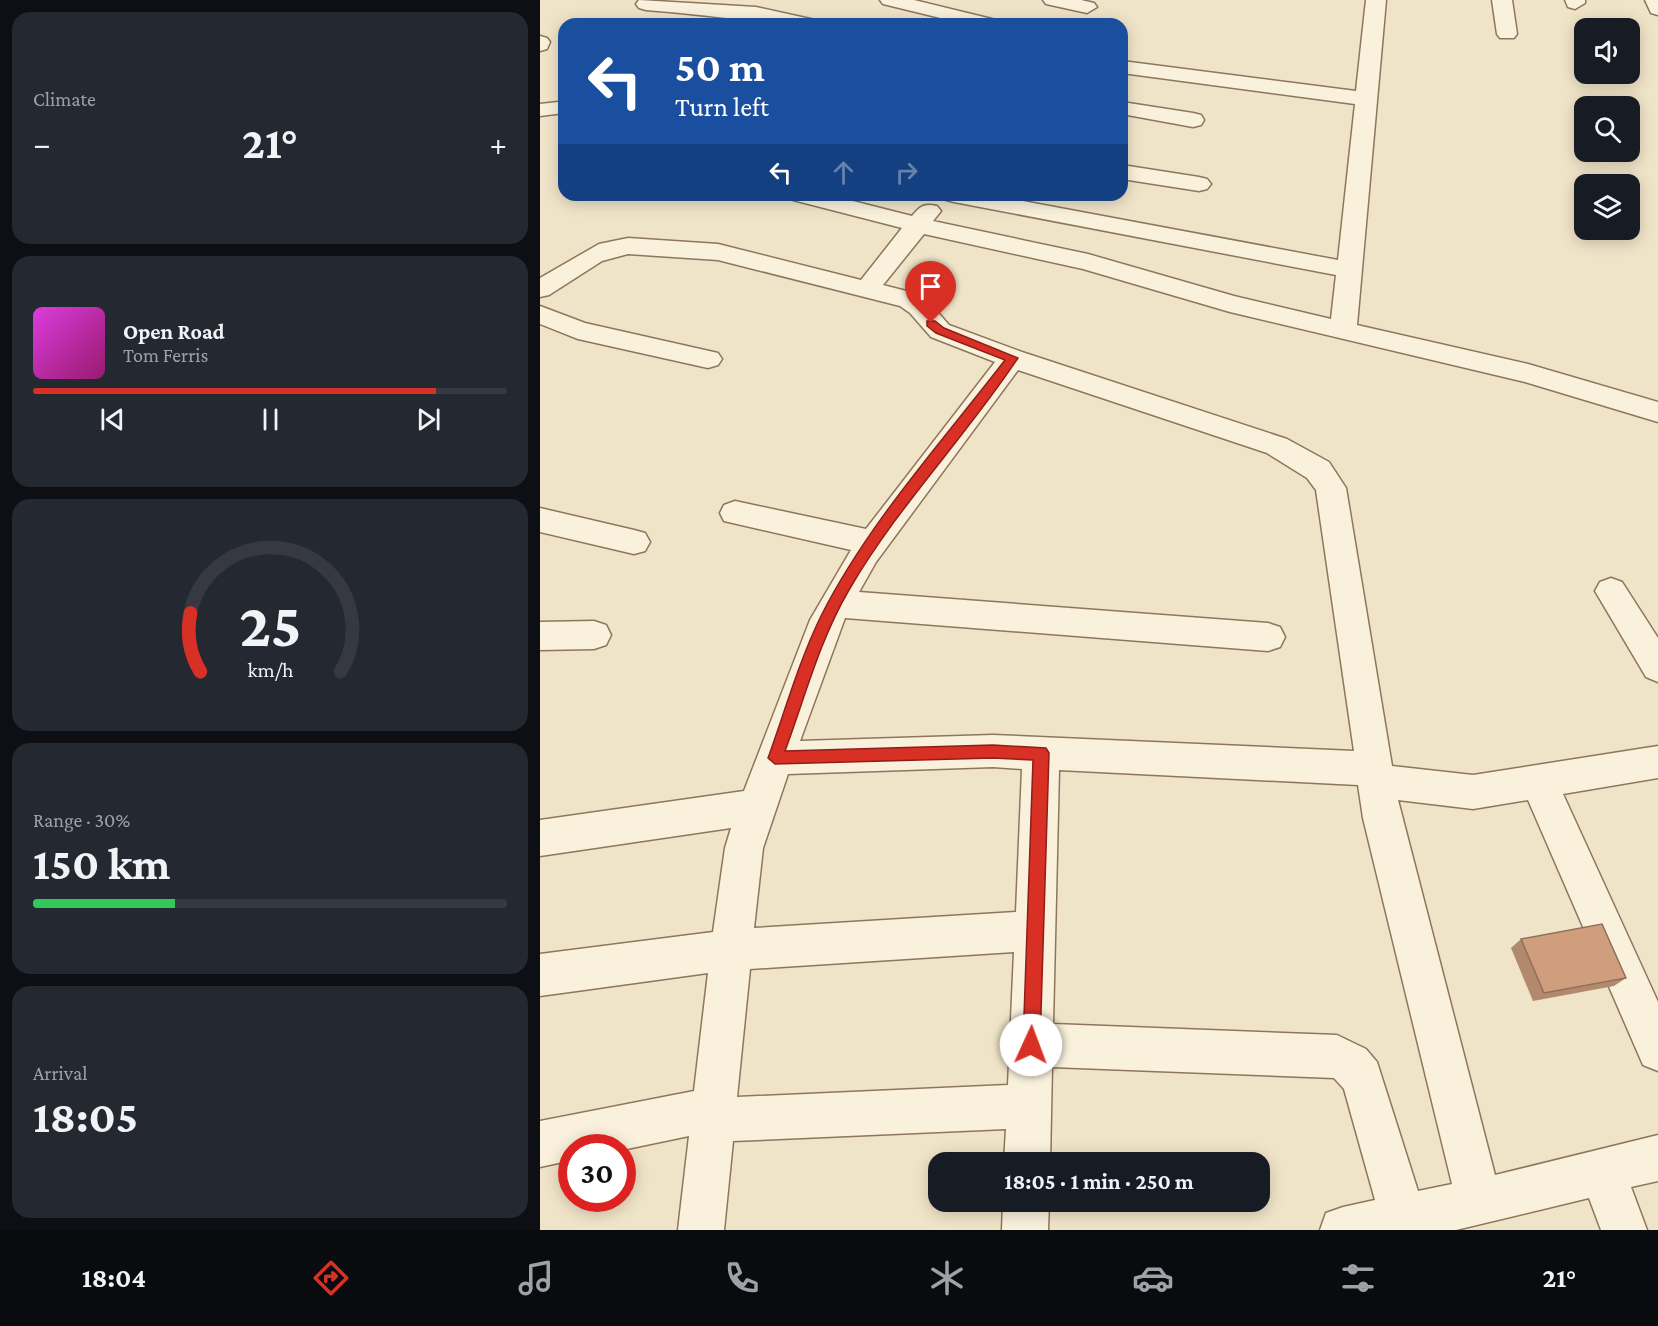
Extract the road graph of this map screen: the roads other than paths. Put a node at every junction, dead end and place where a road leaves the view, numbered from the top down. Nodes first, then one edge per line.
1 (890, 0) edge
2 (1053, 0) edge
3 (1376, 0) edge
4 (1502, 0) edge
5 (1655, 0) edge
6 (646, 4) dead end
7 (1089, 4) edge
8 (1658, 9) edge
9 (776, 18) edge
10 (964, 18) edge
11 (1078, 18) edge
12 (1507, 34) dead end
13 (1128, 68) edge
14 (1367, 99) junction
15 (1128, 109) edge
16 (1193, 120) dead end
17 (1128, 173) edge
18 (1199, 184) dead end
19 (839, 201) edge
20 (936, 201) edge
21 (986, 201) edge
22 (911, 234) junction
23 (1349, 270) junction
24 (540, 289) edge
25 (867, 289) junction
26 (540, 314) edge
27 (1343, 331) junction
28 (1012, 358) junction
29 (708, 359) dead end
30 (1658, 412) edge
31 (735, 513) dead end
32 (540, 520) edge
33 (634, 542) dead end
34 (872, 542) junction
35 (1611, 591) dead end
36 (835, 604) junction
37 (594, 635) dead end
38 (540, 636) edge
39 (1268, 637) dead end
40 (1658, 667) edge
41 (1041, 753) junction
42 (775, 758) junction
43 (1658, 762) edge
44 (1376, 775) junction
45 (1539, 783) junction
46 (757, 807) junction
47 (540, 838) edge
48 (1036, 931) junction
49 (731, 950) junction
50 (540, 975) edge
51 (1031, 1045) junction
52 (1658, 1050) edge
53 (1029, 1107) junction
54 (714, 1115) junction
55 (540, 1144) edge
56 (1027, 1152) edge
57 (1658, 1158) edge
58 (1602, 1171) junction
59 (1479, 1202) junction
60 (1026, 1212) edge
61 (1418, 1220) edge
62 (701, 1230) edge
63 (1025, 1230) edge
64 (1343, 1230) edge
65 (1624, 1230) edge

1 - 10 street
2 - 7 street
3 - 14 street
4 - 12 street
5 - 8 street
6 - 9 street
7 - 11 street
13 - 14 street
14 - 23 street
15 - 16 street
17 - 18 street
19 - 22 street
20 - 22 street
21 - 23 street
22 - 25 street
22 - 27 street
23 - 27 street
24 - 25 street
25 - 28 street
26 - 29 street
27 - 30 street
28 - 34 street
28 - 44 street
31 - 34 street
32 - 33 street
34 - 36 street
35 - 40 street
36 - 39 street
36 - 42 street
37 - 38 street
41 - 42 street
41 - 44 street
41 - 48 street
42 - 46 street
43 - 45 street
44 - 45 street
44 - 59 street
45 - 52 street
46 - 47 street
46 - 49 street
48 - 49 street
48 - 51 street
49 - 50 street
49 - 54 street
51 - 53 street
51 - 61 street
53 - 54 street
53 - 56 street
54 - 55 street
54 - 62 street
57 - 58 street
58 - 59 street
58 - 65 street
59 - 61 street
60 - 63 street
61 - 64 street

